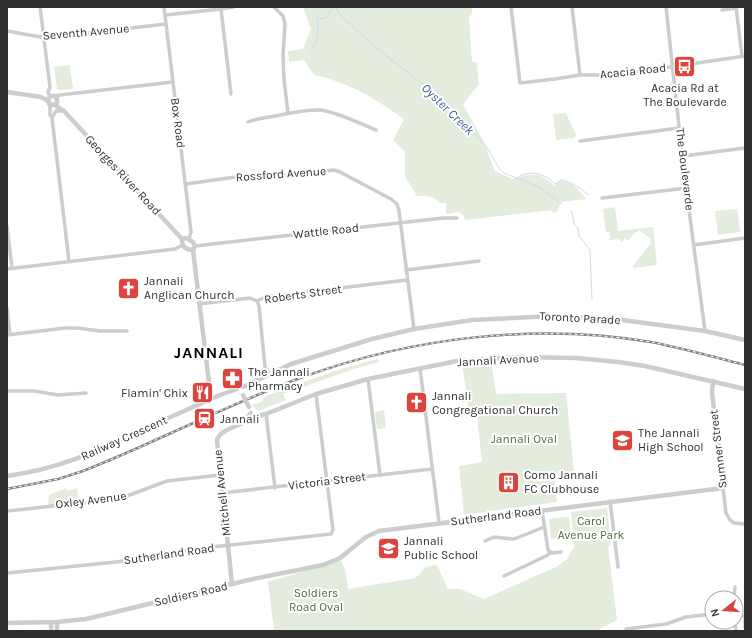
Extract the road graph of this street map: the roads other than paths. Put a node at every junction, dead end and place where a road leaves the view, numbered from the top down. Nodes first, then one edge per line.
1 (40, 7) edge
2 (164, 7) edge
3 (234, 7) edge
4 (274, 7) edge
5 (511, 7) edge
6 (572, 7) edge
7 (666, 7) edge
8 (737, 7) edge
9 (221, 9) junction
10 (722, 10) dead end
11 (165, 15) junction
12 (166, 24) junction
13 (7, 31) edge
14 (44, 37) junction
15 (743, 56) edge
16 (672, 67) junction
17 (580, 75) junction
18 (173, 82) junction
19 (49, 90) junction
20 (7, 92) edge
21 (231, 94) dead end
22 (42, 96) junction
23 (53, 100) junction
24 (64, 111) junction
25 (288, 113) junction
26 (52, 118) junction
27 (248, 122) dead end
28 (679, 128) junction
29 (376, 130) dead end
30 (580, 140) dead end
31 (745, 148) edge
32 (683, 156) junction
33 (186, 184) junction
34 (687, 188) junction
35 (602, 198) dead end
36 (457, 218) dead end
37 (400, 223) junction
38 (7, 226) edge
39 (745, 238) edge
40 (182, 239) junction
41 (189, 239) junction
42 (183, 245) junction
43 (694, 245) junction
44 (194, 248) junction
45 (69, 261) junction
46 (479, 261) dead end
47 (12, 268) junction
48 (7, 269) edge
49 (406, 270) junction
50 (407, 280) junction
51 (257, 301) junction
52 (199, 304) junction
53 (7, 308) edge
54 (414, 329) junction
55 (127, 331) dead end
56 (705, 331) junction
57 (9, 335) edge
58 (745, 340) edge
59 (420, 368) junction
60 (269, 374) junction
61 (368, 379) junction
62 (713, 381) junction
63 (745, 389) edge
64 (241, 390) junction
65 (7, 391) edge
66 (86, 393) dead end
67 (316, 394) junction
68 (211, 399) junction
69 (266, 414) junction
70 (253, 415) junction
71 (249, 419) joint
72 (432, 469) junction
73 (220, 475) junction
74 (380, 475) junction
75 (7, 476) edge
76 (327, 482) junction
77 (275, 488) junction
78 (723, 488) junction
79 (222, 493) junction
80 (610, 501) junction
81 (542, 510) junction
82 (7, 511) edge
83 (439, 522) junction
84 (745, 524) edge
85 (544, 527) junction
86 (366, 537) joint
87 (485, 541) dead end
88 (228, 546) junction
89 (550, 552) junction
90 (561, 552) dead end
91 (618, 567) dead end
92 (7, 573) edge
93 (504, 576) dead end
94 (232, 584) junction
95 (735, 587) dead end
96 (735, 590) edge
97 (704, 615) edge
98 (745, 620) edge
99 (51, 622) junction
100 (57, 622) junction
101 (7, 623) edge
102 (745, 626) edge
103 (626, 629) dead end
104 (51, 631) edge
105 (57, 631) edge

1 - 14 street
2 - 11 street, Box Road
3 - 9 street
4 - 25 street
5 - 17 street, Acacia Road
6 - 17 street
7 - 16 street, The Boulevarde
8 - 10 street
8 - 15 street
9 - 11 street
9 - 21 street
11 - 12 street, Box Road
12 - 14 street, Seventh Avenue
12 - 18 street, Box Road
13 - 14 street, Seventh Avenue
14 - 19 street
15 - 16 street, Acacia Road
16 - 17 street, Acacia Road
16 - 28 street, The Boulevarde
18 - 23 street
18 - 33 street, Box Road
19 - 22 street
19 - 23 street
20 - 22 street, Georges River Road
22 - 23 street, Georges River Road
23 - 24 street, Georges River Road
23 - 26 street
24 - 26 street
24 - 40 street, Georges River Road
25 - 27 street
25 - 29 street
26 - 45 street
28 - 30 street
28 - 32 street, The Boulevarde
31 - 32 street
32 - 34 street, The Boulevarde
33 - 37 street, Rossford Avenue
33 - 41 street, Box Road
34 - 35 street
34 - 43 street, The Boulevarde
36 - 37 street, Wattle Road
37 - 44 street, Wattle Road
37 - 49 street, Rossford Avenue
38 - 47 street
39 - 43 street
40 - 41 street
40 - 42 street
41 - 44 street
42 - 44 street
42 - 45 street
43 - 56 street, The Boulevarde
44 - 52 street
45 - 47 street
46 - 49 street
47 - 48 street
49 - 50 street, Rossford Avenue
50 - 51 street, Roberts Street
50 - 54 street, Rossford Avenue
51 - 52 street, Roberts Street
51 - 60 street
52 - 68 street
53 - 57 street
54 - 56 street, Toronto Parade
54 - 60 street, Railway Crescent
55 - 57 street
56 - 58 street, Toronto Parade
59 - 61 street, Jannali Avenue
59 - 62 street, Jannali Avenue
59 - 72 street
60 - 64 street, Railway Crescent
61 - 67 street, Jannali Avenue
61 - 74 street
62 - 63 street, Jannali Avenue
62 - 78 street, Sumner Street
64 - 68 street, Railway Crescent
64 - 70 street, bridge
65 - 66 street
67 - 69 street, Jannali Avenue
67 - 76 street
68 - 75 street, Railway Crescent
69 - 70 street, Jannali Avenue
69 - 77 street
70 - 71 street, Jannali Avenue
71 - 73 street, Mitchell Avenue
72 - 74 street, Victoria Street
72 - 83 street
73 - 79 street, Mitchell Avenue
73 - 82 street, Oxley Avenue
74 - 76 street, Victoria Street
76 - 77 street, Victoria Street
76 - 88 street, Sutherland Road
77 - 79 street, Victoria Street
78 - 80 street, Sutherland Road
78 - 84 street, Sumner Street
79 - 88 street, Mitchell Avenue
80 - 81 street, Sutherland Road
80 - 91 street
81 - 83 street, Sutherland Road
81 - 85 street
83 - 86 street, Sutherland Road
85 - 87 street
85 - 89 street
86 - 94 street, Soldiers Road
88 - 92 street, Sutherland Road
88 - 94 street, Mitchell Avenue
89 - 90 street
89 - 93 street
94 - 100 street, Soldiers Road
95 - 96 street
97 - 103 street
98 - 102 street
99 - 100 street, Soldiers Road
99 - 101 street, Soldiers Road
99 - 104 street
100 - 105 street

